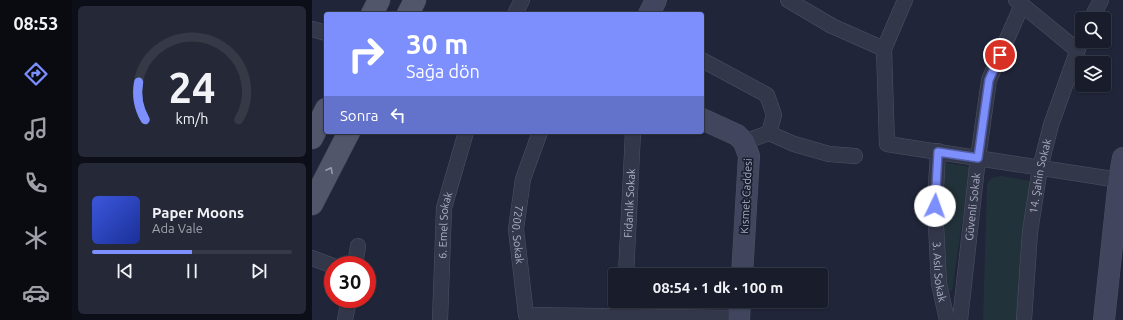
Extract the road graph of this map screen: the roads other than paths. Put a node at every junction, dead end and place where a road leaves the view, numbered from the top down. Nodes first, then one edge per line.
1 (379, 0) edge
2 (415, 0) edge
3 (522, 0) edge
4 (656, 0) edge
5 (788, 0) edge
6 (905, 0) edge
7 (1101, 0) edge
8 (1019, 3) edge
9 (373, 12) edge
10 (409, 12) edge
11 (516, 12) edge
12 (651, 12) edge
13 (1095, 12) edge
14 (312, 29) edge
15 (324, 32) edge
16 (1075, 41) edge
17 (1078, 48) edge
18 (884, 49) junction
19 (704, 61) edge
20 (324, 113) edge
21 (704, 120) edge
22 (769, 133) junction
23 (348, 134) edge
24 (465, 134) edge
25 (539, 134) edge
26 (633, 134) edge
27 (312, 138) edge
28 (744, 142) junction
29 (938, 152) junction
30 (855, 156) dead end
31 (978, 158) junction
32 (1123, 158) edge
33 (1040, 168) junction
34 (1119, 180) junction
35 (312, 204) edge
36 (1123, 222) edge
37 (1118, 241) edge
38 (358, 246) dead end
39 (357, 256) edge
40 (312, 258) edge
41 (324, 263) edge
42 (626, 268) edge
43 (742, 268) edge
44 (347, 308) edge
45 (625, 308) edge
46 (740, 313) edge
47 (624, 318) edge
48 (345, 320) edge
49 (440, 320) edge
50 (947, 320) edge
51 (960, 320) edge
52 (1024, 320) edge
53 (1104, 320) edge

1 - 9 main road
2 - 10 main road
3 - 11 street
4 - 12 main road
5 - 18 street
6 - 18 street
7 - 13 street
8 - 16 street
8 - 31 street, Güvenli Sokak
14 - 15 street
17 - 33 street, 14. Şahin Sokak
18 - 29 street
19 - 22 street
20 - 27 main road
21 - 28 main road, Kısmet Caddesi
22 - 28 street
22 - 30 street
35 -> 23 main road
24 - 49 street, 6. Emel Sokak
25 - 47 street, 7200. Sokak
26 - 42 street, Fidanlık Sokak
28 - 43 main road, Kısmet Caddesi
29 - 31 street
29 - 50 street, 3. Aslı Sokak
31 - 33 street
31 - 51 street, Güvenli Sokak
32 - 34 main road
33 - 34 street
33 - 52 street, 14. Şahin Sokak
34 - 37 main road
36 - 37 street
37 - 53 main road
38 - 39 street
40 - 41 street
44 - 48 street
45 - 47 street
46 - 47 street

